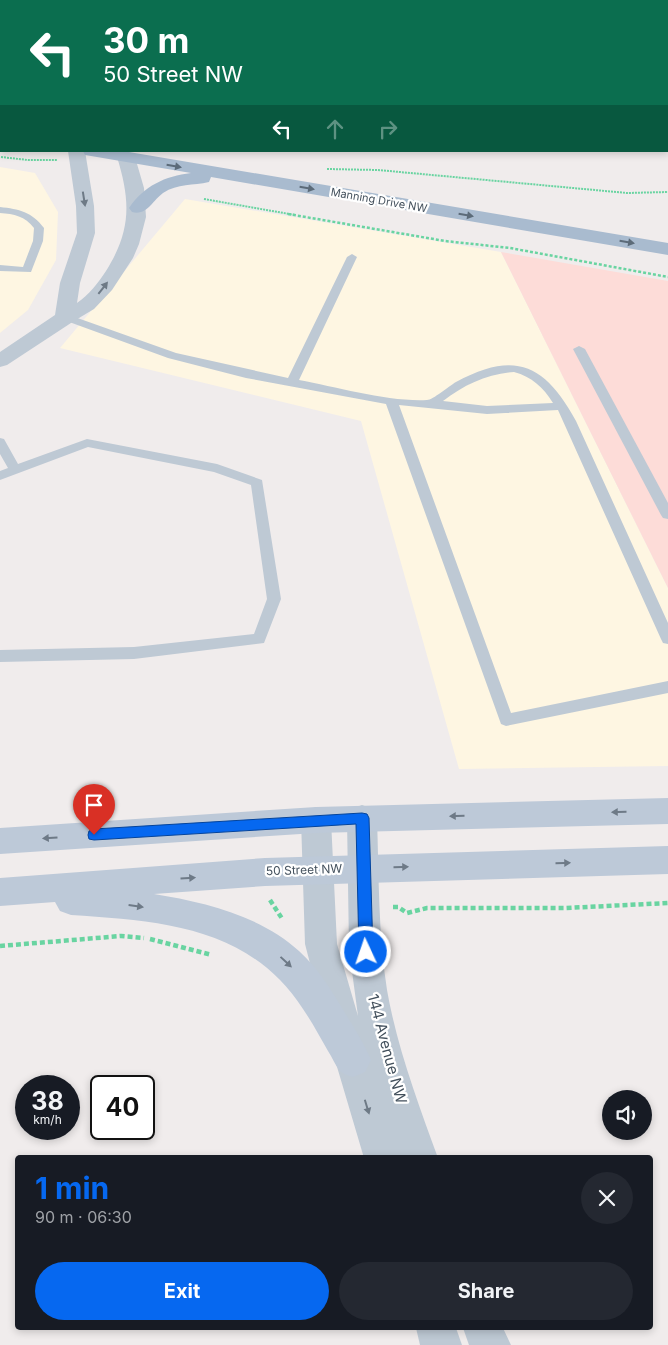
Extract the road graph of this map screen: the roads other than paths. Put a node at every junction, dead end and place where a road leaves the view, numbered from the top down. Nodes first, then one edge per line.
1 (76, 152) edge
2 (102, 152) edge
3 (125, 154) edge
4 (259, 180) junction
5 (138, 208) junction
6 (0, 210) edge
7 (668, 249) edge
8 (352, 257) dead end
9 (0, 268) edge
10 (65, 317) junction
11 (579, 349) dead end
12 (0, 360) edge
13 (292, 382) junction
14 (391, 401) junction
15 (432, 404) junction
16 (561, 406) junction
17 (0, 442) edge
18 (15, 470) junction
19 (0, 476) edge
20 (668, 515) edge
21 (668, 639) edge
22 (0, 656) edge
23 (668, 687) edge
24 (668, 811) edge
25 (362, 818) junction
26 (316, 820) junction
27 (0, 842) edge
28 (668, 860) edge
29 (363, 868) junction
30 (317, 870) junction
31 (0, 892) edge
32 (0, 896) edge
33 (353, 1060) junction
34 (382, 1155) edge
35 (419, 1155) edge
36 (437, 1330) edge
37 (484, 1330) edge
38 (441, 1345) edge
39 (490, 1345) edge

1 -> 10 street
2 - 3 main road, Manning Drive NW
3 -> 4 main road, Manning Drive NW
3 - 5 street
4 - 5 main road
4 -> 7 main road, Manning Drive NW
10 -> 5 street
6 - 9 lane
8 - 13 lane
10 - 12 street
10 - 13 lane
11 - 20 lane
13 - 14 lane
14 - 15 lane
14 - 23 lane
15 - 16 lane
15 - 16 lane
16 - 21 lane
17 - 18 lane
18 - 19 lane
18 - 22 lane
24 -> 25 main road
25 - 26 main road
25 - 29 street, 144 Avenue NW
26 -> 27 main road
26 - 30 street
29 -> 28 main road, 50 Street NW
29 - 30 main road, 50 Street NW
29 - 35 street, 144 Avenue NW
31 -> 30 main road, 50 Street NW
30 - 33 street
32 -> 33 main road
33 -> 34 street
36 - 38 street
37 - 39 street

